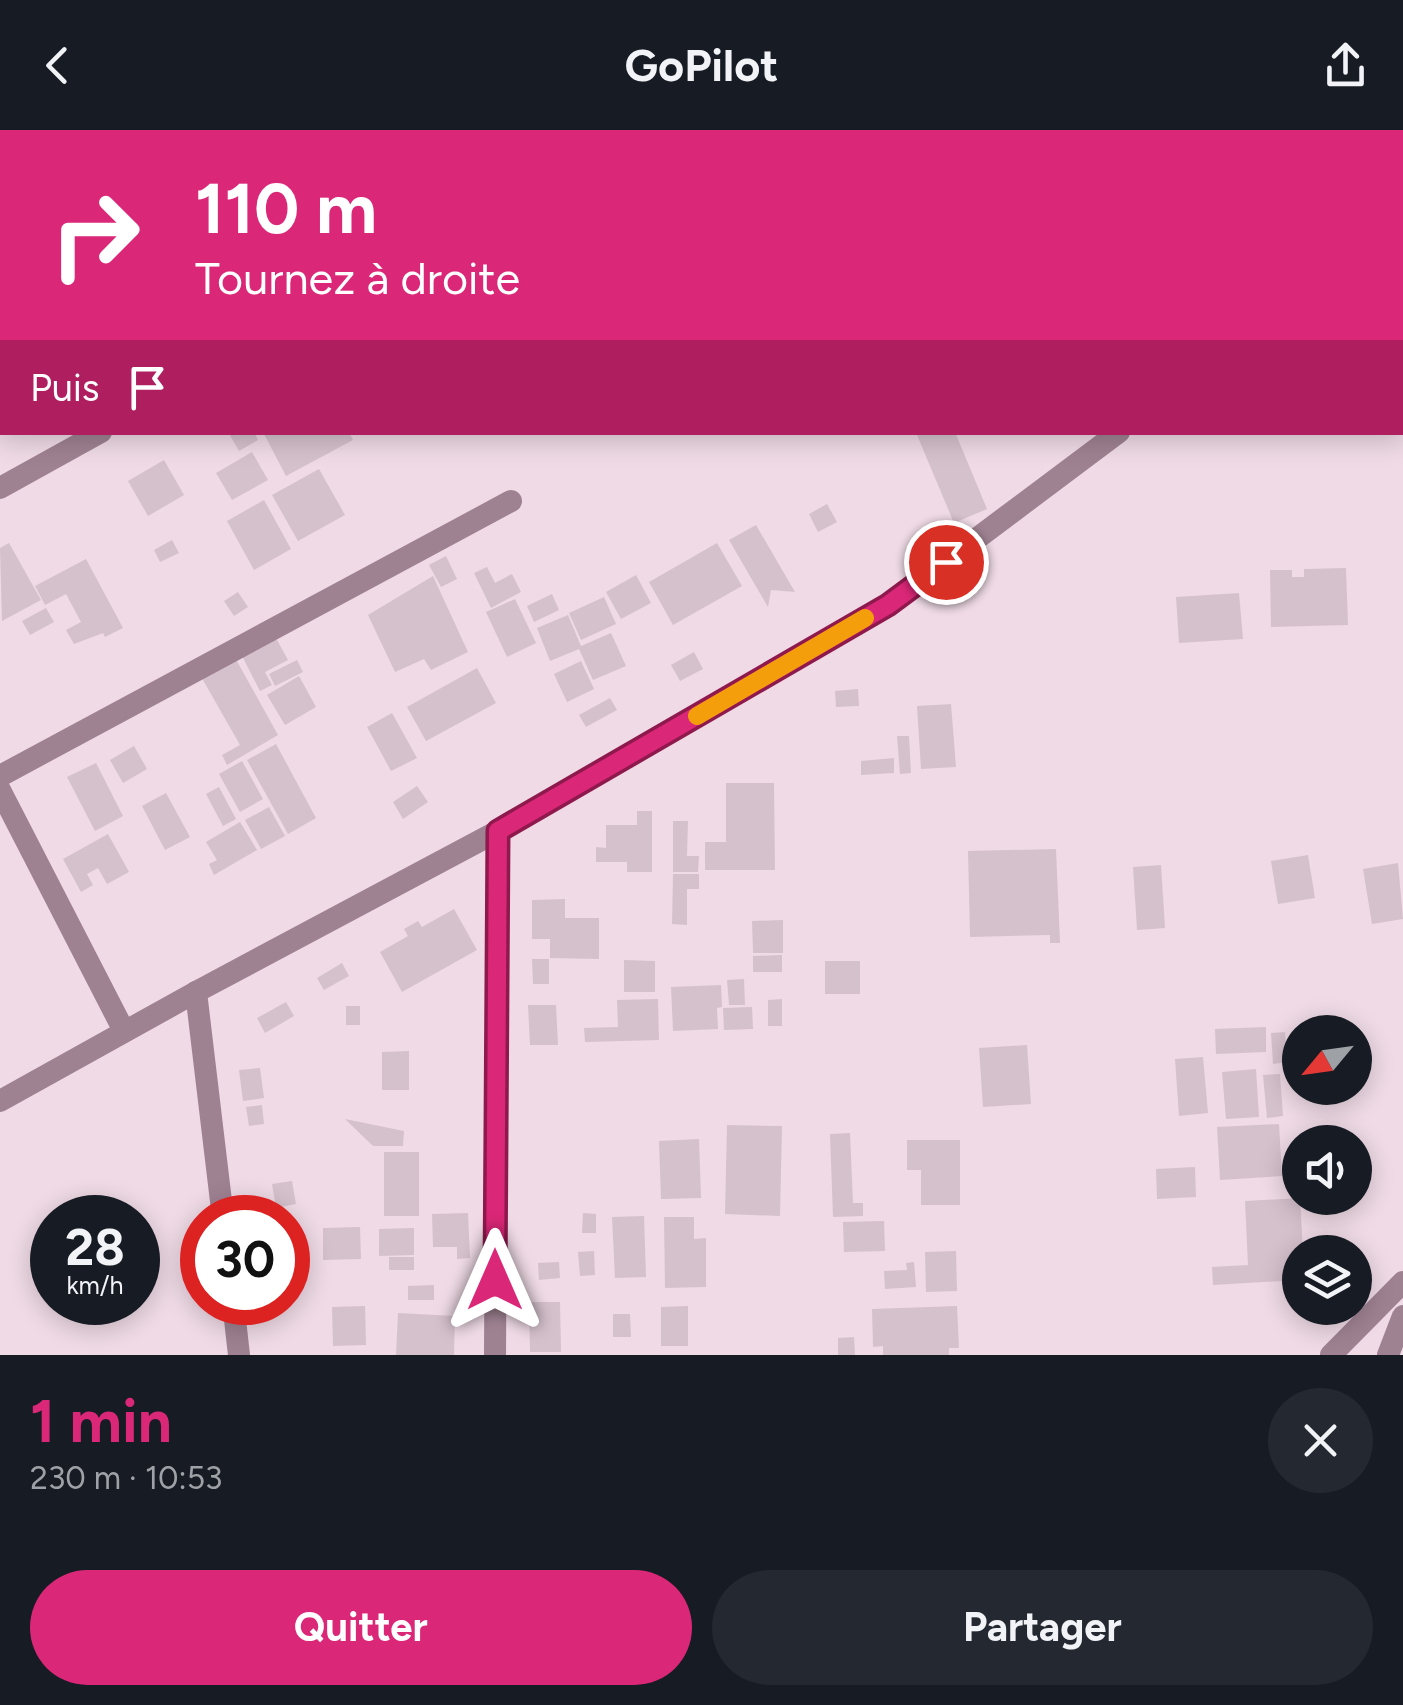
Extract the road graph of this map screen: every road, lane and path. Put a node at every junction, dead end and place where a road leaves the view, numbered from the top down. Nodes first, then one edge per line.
1 (97, 435) edge
2 (1115, 435) edge
3 (0, 488) edge
4 (511, 502) dead end
5 (0, 776) edge
6 (0, 790) edge
7 (498, 831) junction
8 (196, 992) junction
9 (124, 1031) junction
10 (0, 1101) edge
11 (220, 1195) edge
12 (1403, 1282) edge
13 (1403, 1316) edge
14 (236, 1325) edge
15 (240, 1355) edge
16 (494, 1355) edge
17 (1331, 1355) edge
18 (1388, 1355) edge

1 - 3 street
2 - 7 street
4 - 5 street
6 - 9 street
7 - 8 street
7 - 16 street
8 - 9 street
8 - 11 street
9 - 10 street
12 - 17 street
13 - 18 street
14 - 15 street

